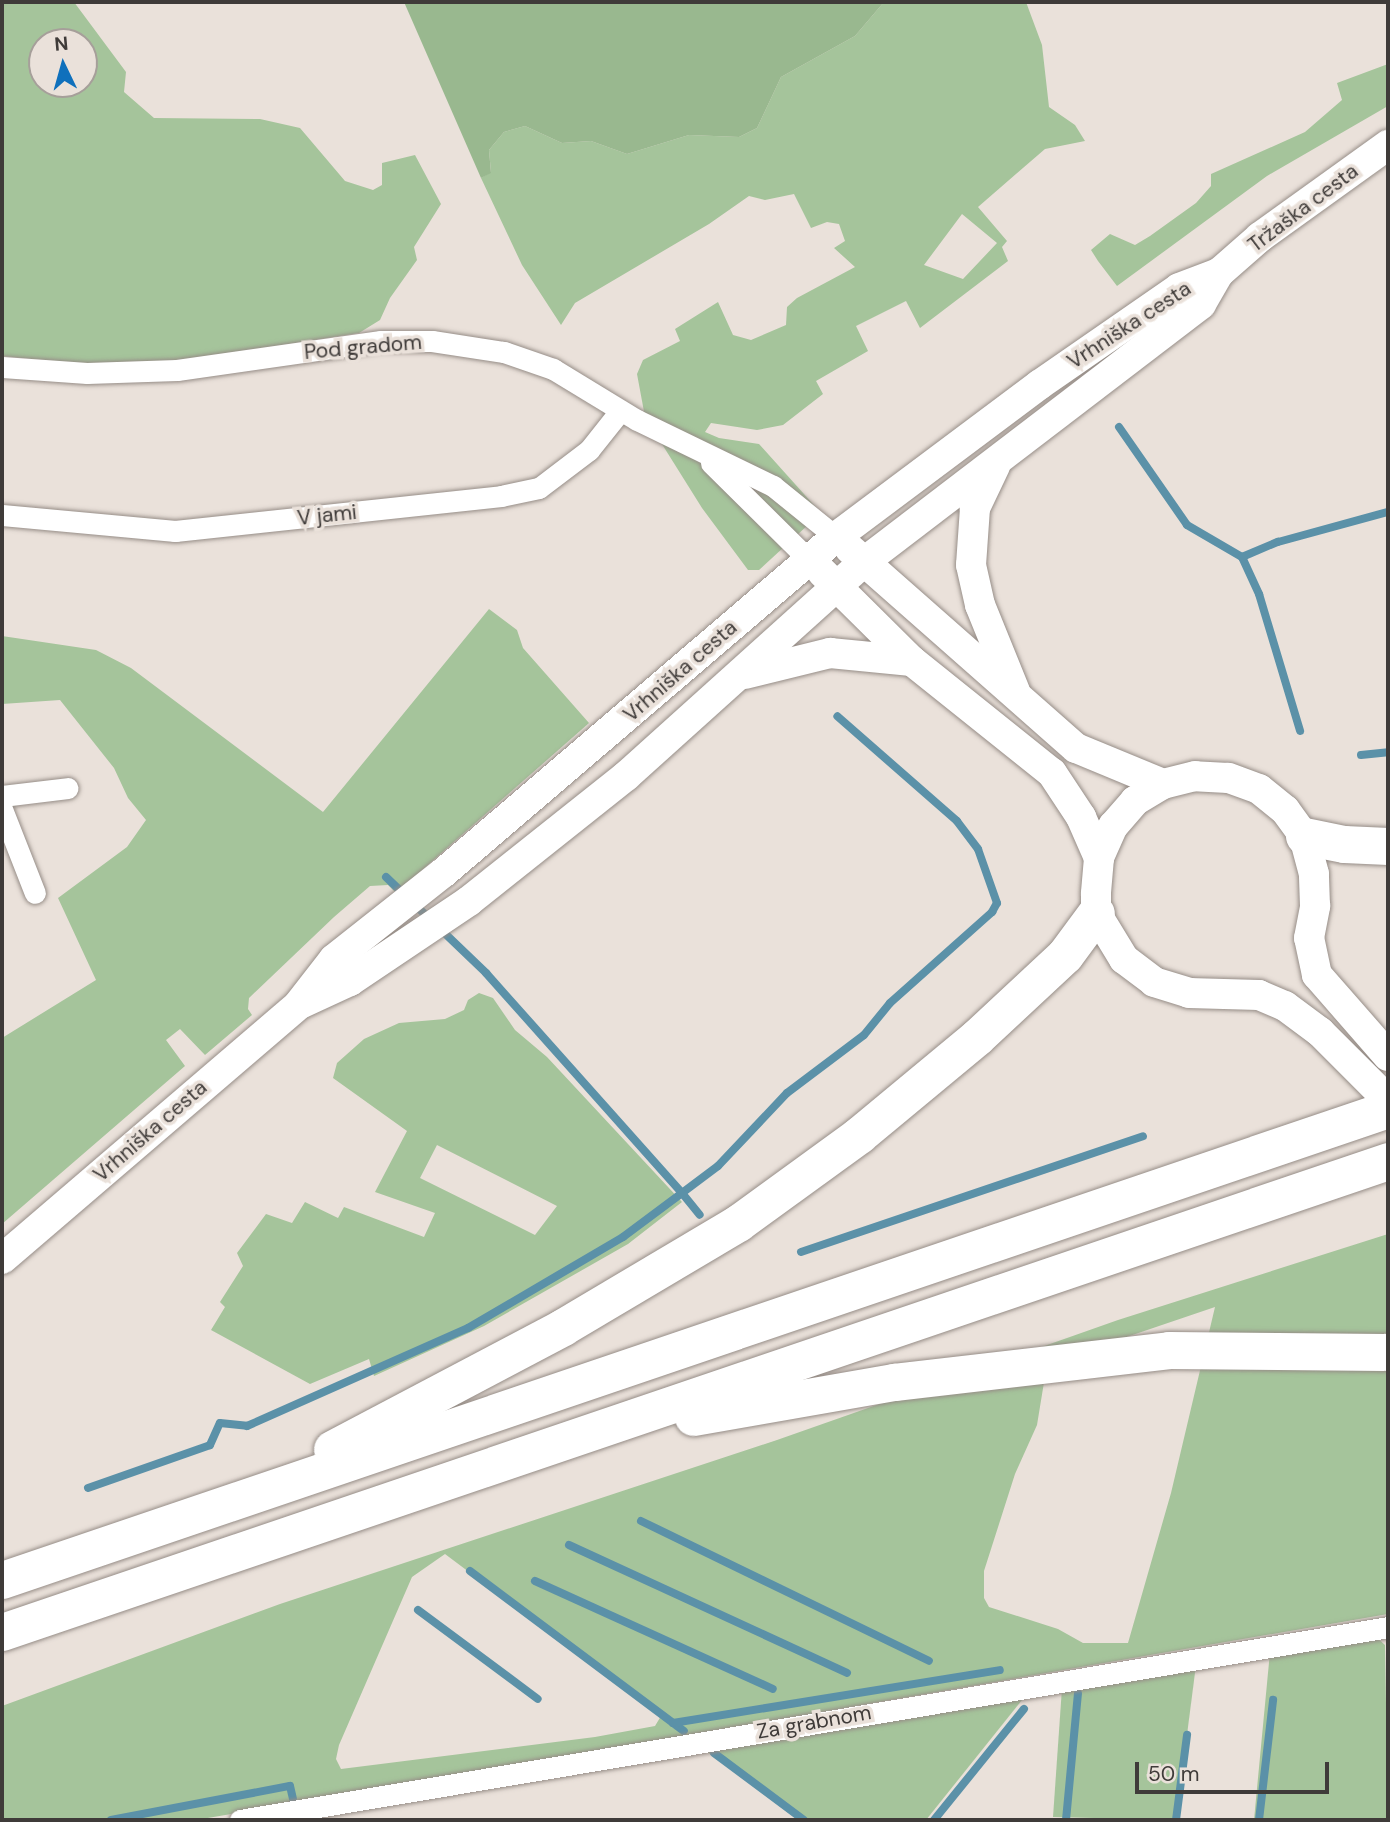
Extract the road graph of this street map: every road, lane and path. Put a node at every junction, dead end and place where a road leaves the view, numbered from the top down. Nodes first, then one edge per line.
1 (1388, 145) edge
2 (1219, 273) junction
3 (2, 367) edge
4 (621, 411) junction
5 (699, 452) junction
6 (996, 463) junction
7 (2, 515) edge
8 (836, 537) junction
9 (809, 560) junction
10 (864, 562) junction
11 (837, 585) junction
12 (912, 661) junction
13 (741, 676) junction
14 (1018, 698) junction
15 (1163, 784) junction
16 (68, 788) dead end
17 (2, 796) edge
18 (2, 809) edge
19 (1304, 836) junction
20 (1388, 845) edge
21 (1098, 858) junction
22 (34, 893) dead end
23 (1096, 913) junction
24 (370, 949) junction
25 (1388, 1056) edge
26 (1388, 1100) edge
27 (1388, 1109) edge
28 (1388, 1160) edge
29 (2, 1259) edge
30 (1388, 1352) edge
31 (545, 1448) junction
32 (232, 1502) junction
33 (2, 1580) edge
34 (1388, 1627) edge
35 (2, 1632) edge
36 (240, 1820) edge

1 - 2 main road, Tržaška cesta
2 - 6 main road, Vrhniška cesta
2 - 8 main road, Vrhniška cesta
3 - 4 street, Pod gradom
4 - 5 street, Pod gradom
4 - 7 street, V jami
5 - 8 street
5 - 9 street
6 - 10 main road, Vrhniška cesta
6 - 14 main road
8 - 9 main road, Vrhniška cesta
8 - 10 main road
9 - 11 main road
9 - 24 main road, Vrhniška cesta
10 - 11 main road, Vrhniška cesta
10 - 14 main road
11 - 12 main road
11 - 13 main road, Vrhniška cesta
12 - 13 main road
12 - 21 main road
13 - 24 main road, Vrhniška cesta
14 - 15 main road
15 - 19 main road
15 - 21 main road
16 - 17 street
18 - 22 street
19 - 20 highway
19 - 25 main road
21 - 23 main road
23 - 26 main road
23 - 32 highway
24 - 29 main road, Vrhniška cesta
27 - 32 highway
28 - 31 highway
30 - 31 highway
31 - 35 highway
32 - 33 highway
34 - 36 street, Za grabnom

